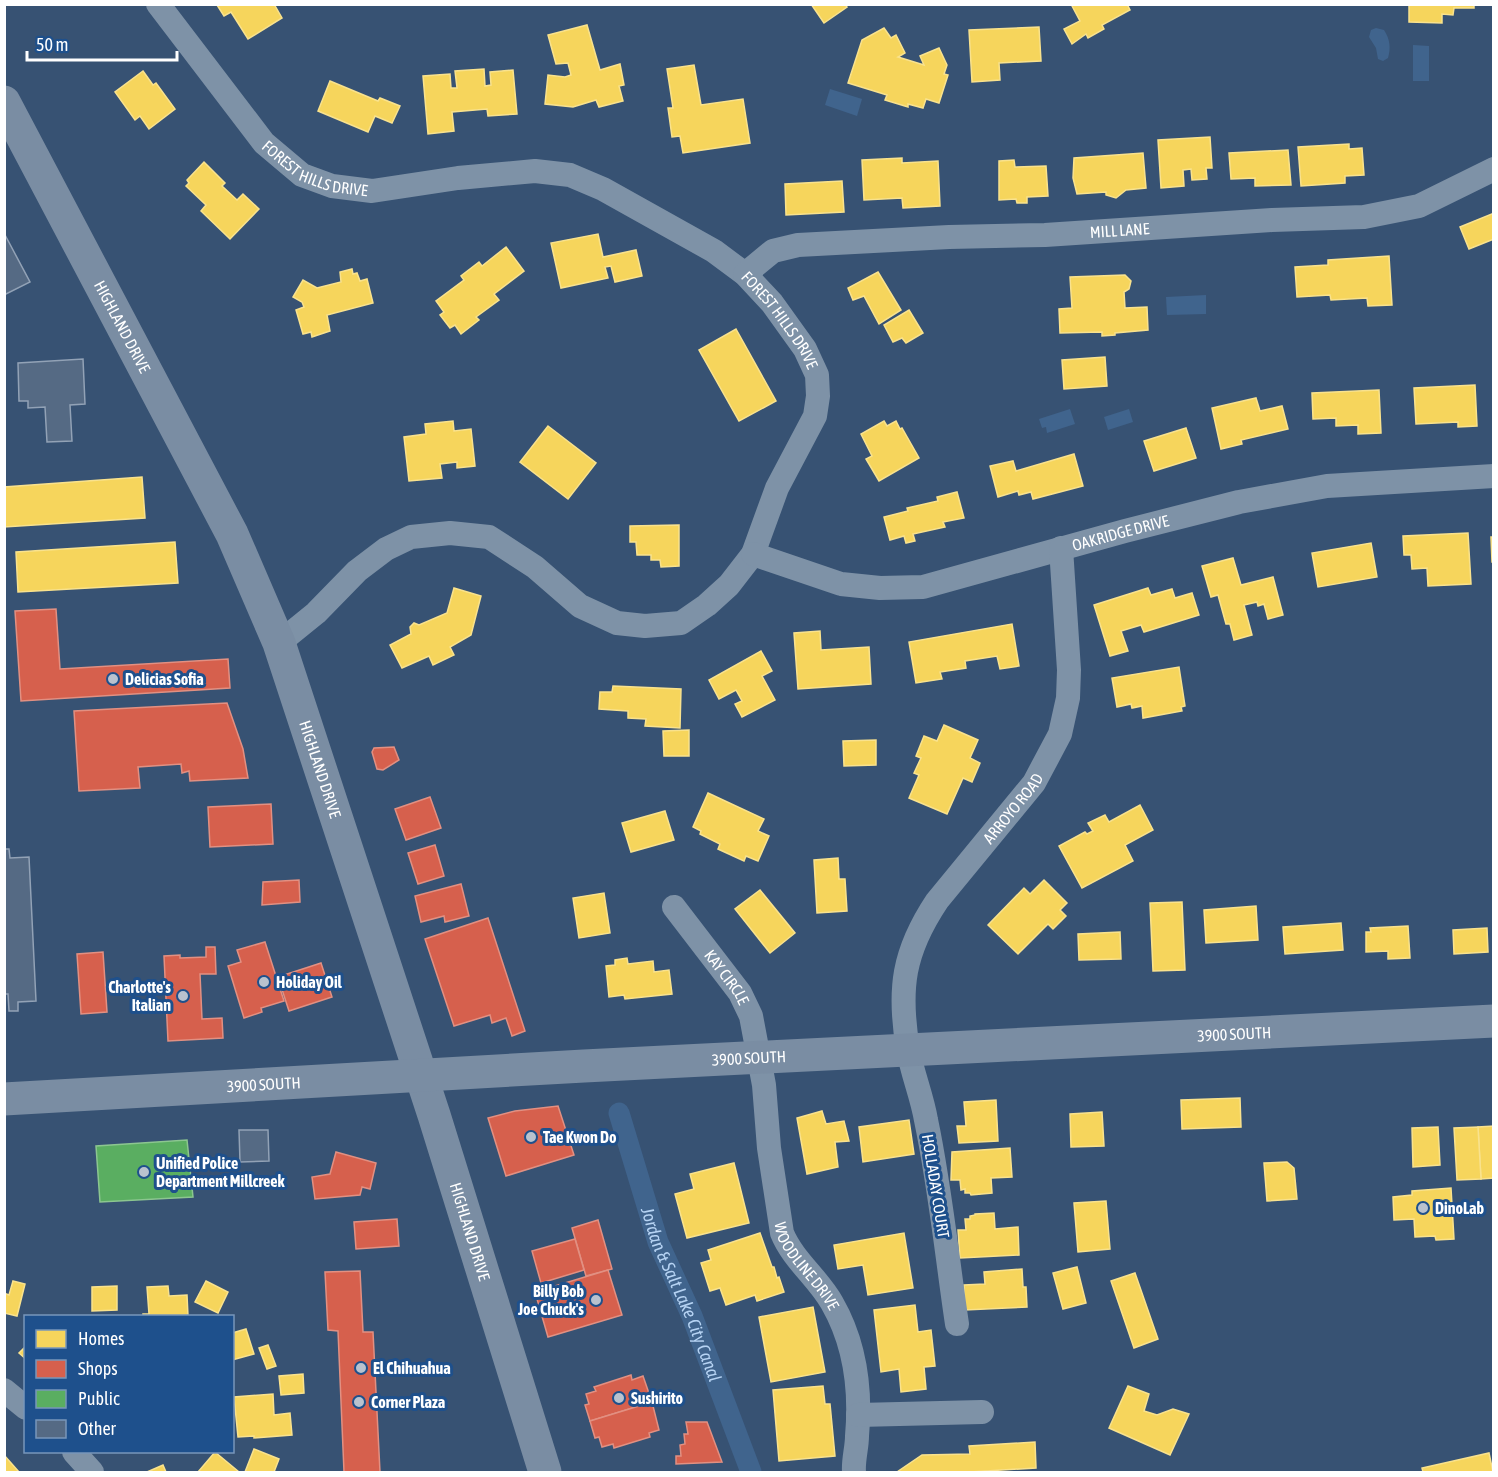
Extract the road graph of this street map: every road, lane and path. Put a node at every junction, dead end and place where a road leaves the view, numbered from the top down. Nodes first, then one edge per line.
1 (158, 4) edge
2 (4, 102) edge
3 (1494, 169) edge
4 (745, 274) junction
5 (1494, 476) edge
6 (1062, 548) junction
7 (753, 554) junction
8 (279, 643) junction
9 (674, 907) dead end
10 (1494, 1021) edge
11 (908, 1050) junction
12 (758, 1057) junction
13 (420, 1076) junction
14 (4, 1099) edge
15 (957, 1324) dead end
16 (4, 1390) edge
17 (24, 1406) edge
18 (982, 1412) dead end
19 (858, 1415) junction
20 (545, 1473) edge
21 (854, 1473) edge

1 - 4 street, FOREST HILLS DRIVE
2 - 8 main road, HIGHLAND DRIVE
3 - 4 street, MILL LANE
4 - 7 street, FOREST HILLS DRIVE
5 - 6 street, OAKRIDGE DRIVE
6 - 7 street, OAKRIDGE DRIVE
6 - 11 street, ARROYO ROAD
7 - 8 street, FOREST HILLS DRIVE
8 - 13 main road, HIGHLAND DRIVE
9 - 12 street, KAY CIRCLE
10 - 11 main road, 3900 SOUTH
11 - 12 main road, 3900 SOUTH
11 - 15 street, HOLLADAY COURT
12 - 13 main road, 3900 SOUTH
12 - 19 street, WOODLINE DRIVE
13 - 14 main road, 3900 SOUTH
13 - 20 main road, HIGHLAND DRIVE
16 - 17 street
18 - 19 street
19 - 21 street, WOODLINE DRIVE

